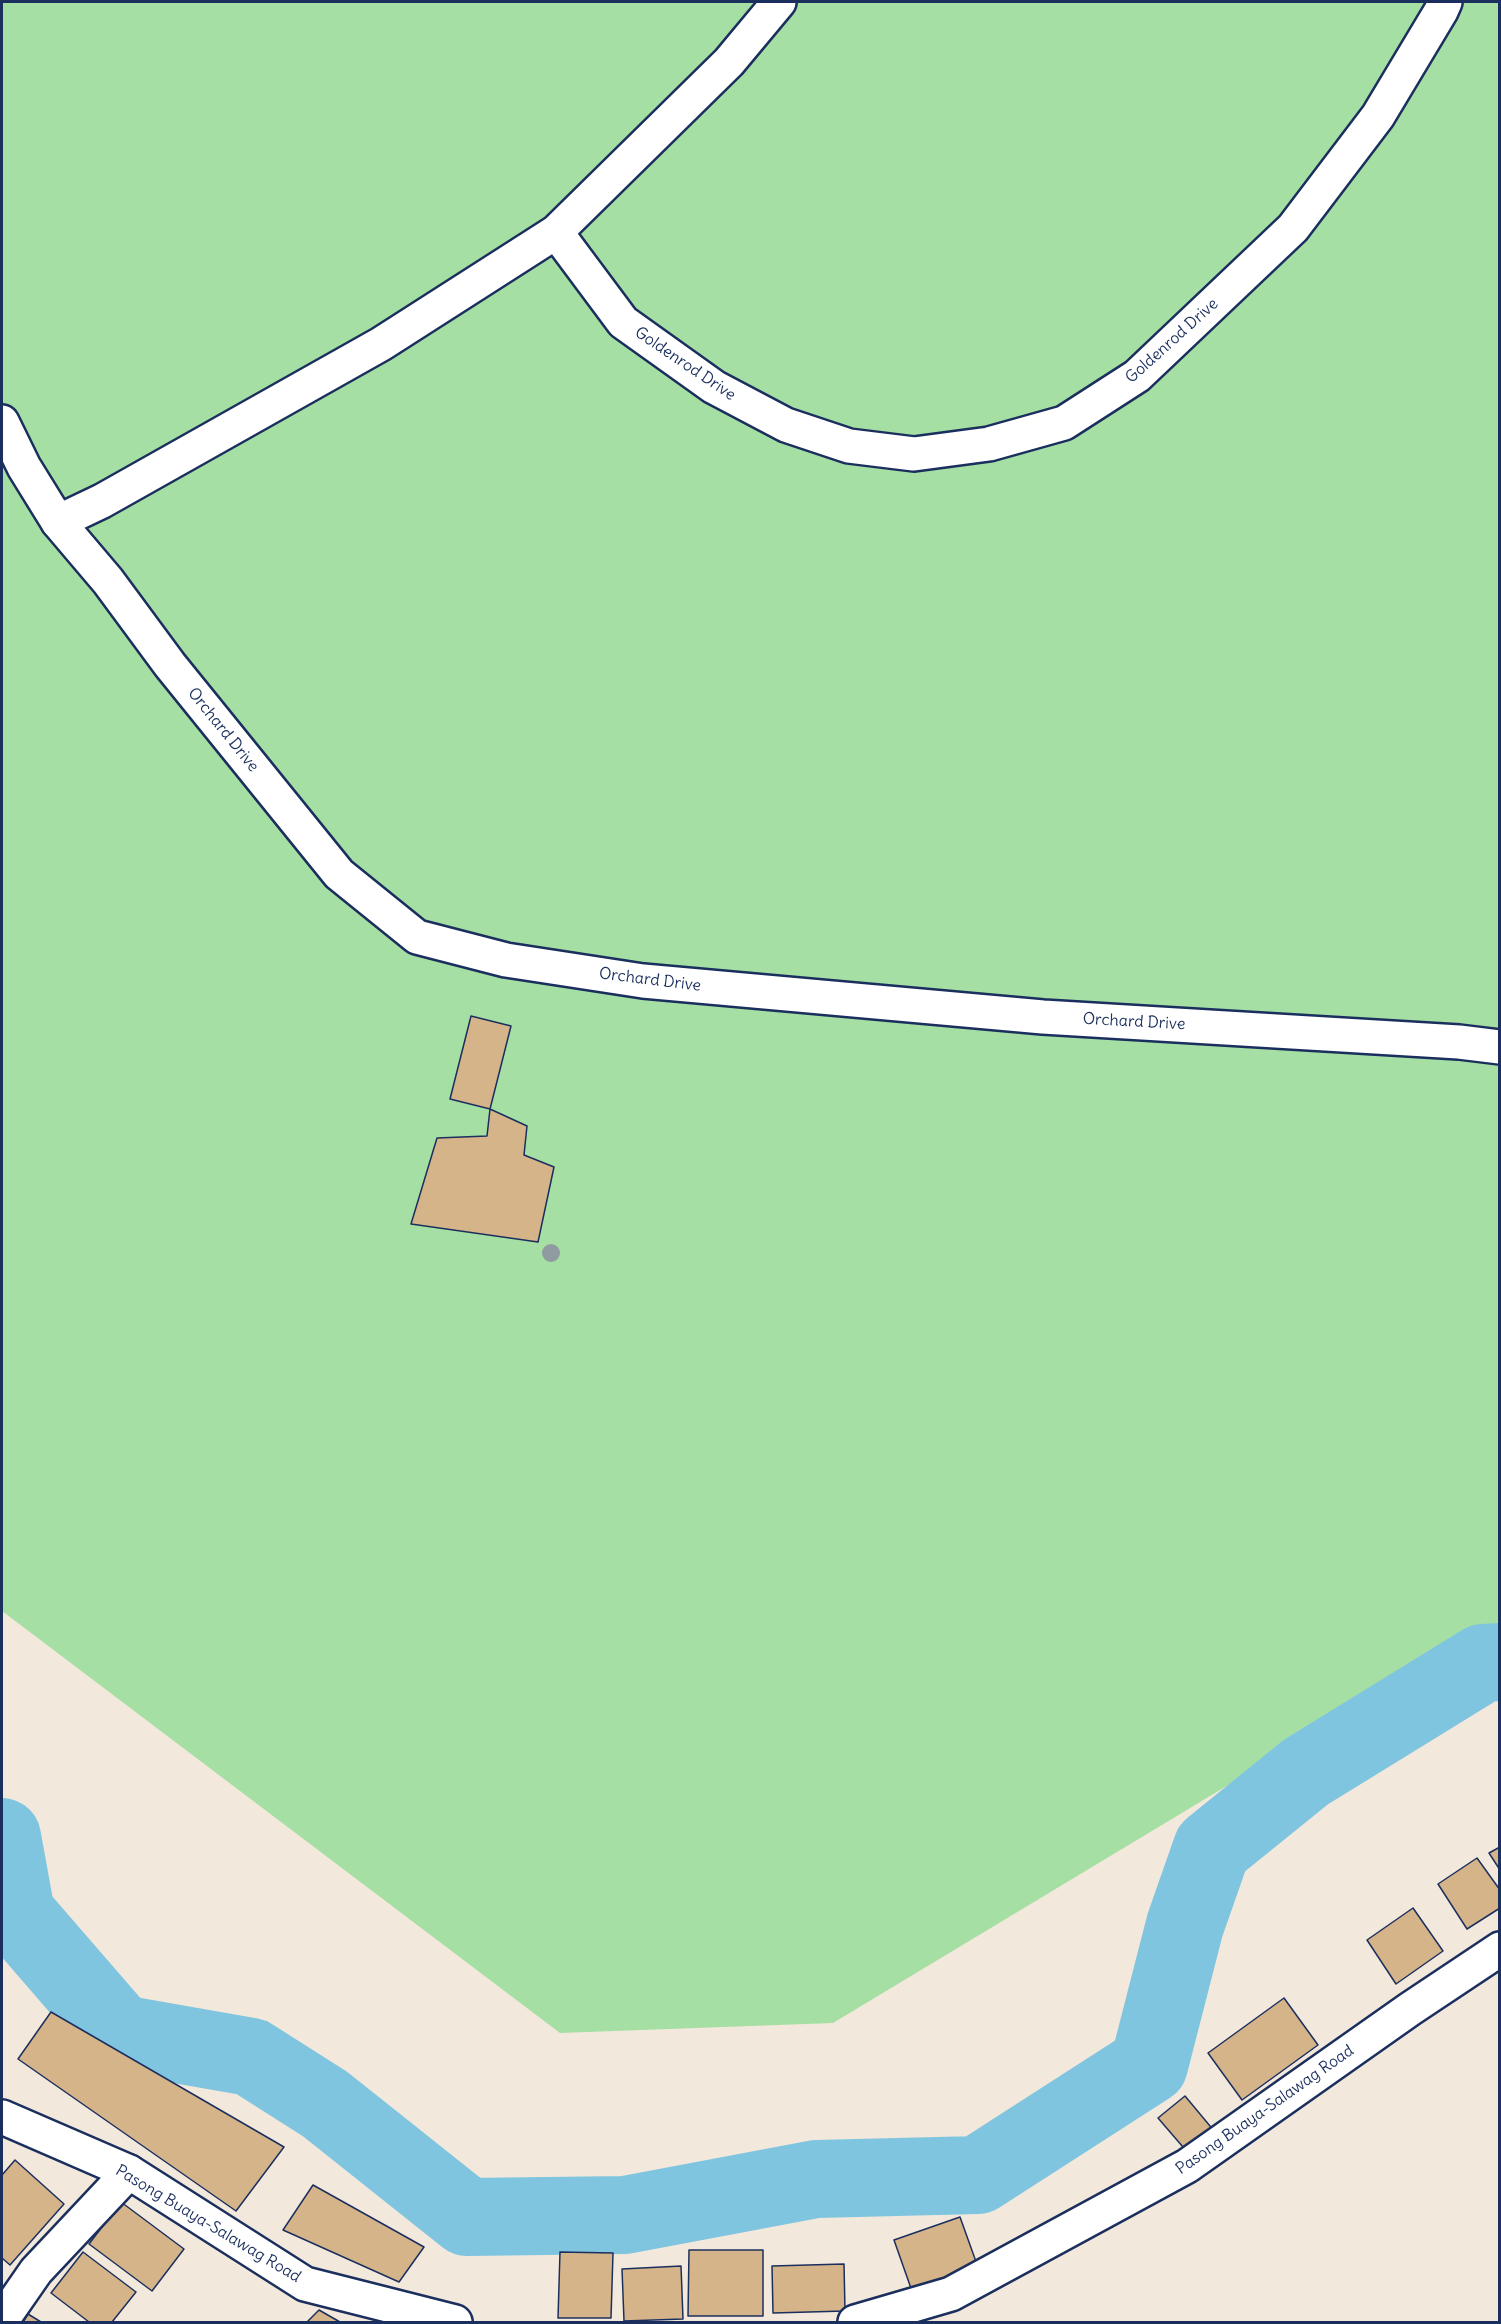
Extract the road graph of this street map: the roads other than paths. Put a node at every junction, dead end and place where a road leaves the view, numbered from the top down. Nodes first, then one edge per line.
1 (779, 2) edge
2 (1445, 2) edge
3 (556, 232) junction
4 (2, 412) edge
5 (2, 422) edge
6 (24, 466) junction
7 (58, 522) junction
8 (1500, 1047) edge
9 (1500, 1949) edge
10 (2, 2120) edge
11 (129, 2172) junction
12 (2, 2320) edge
13 (455, 2322) edge
14 (855, 2322) edge

1 - 3 street
2 - 3 street, Goldenrod Drive
3 - 7 street
4 - 6 street, Orchard Drive
5 - 6 street, Orchard Drive
6 - 7 street, Orchard Drive
7 - 8 street, Orchard Drive
9 - 14 street, Pasong Buaya-Salawag Road
10 - 11 street, Pasong Buaya-Salawag Road
11 - 12 street
11 - 13 street, Pasong Buaya-Salawag Road

